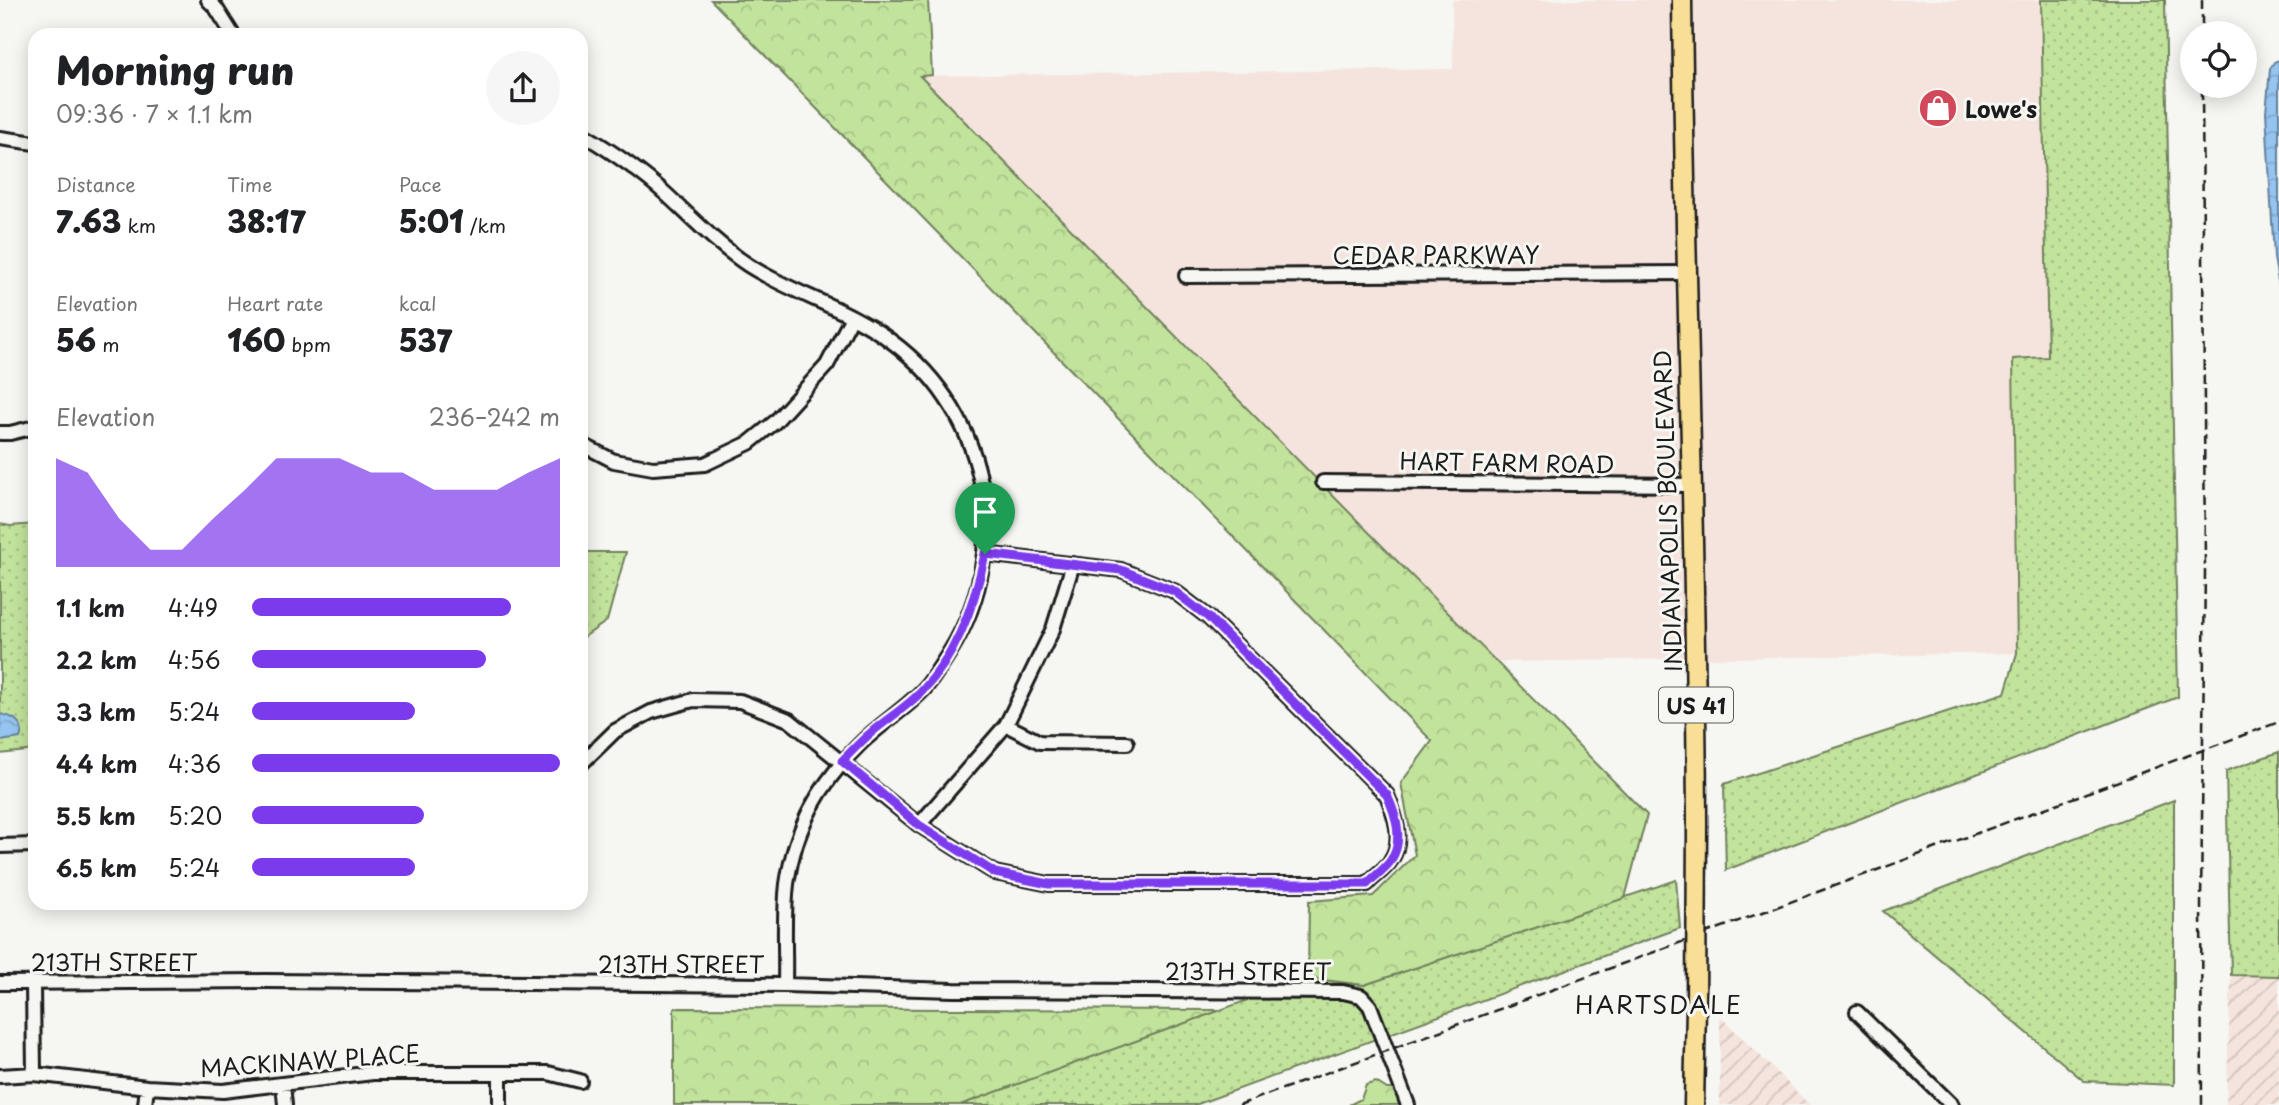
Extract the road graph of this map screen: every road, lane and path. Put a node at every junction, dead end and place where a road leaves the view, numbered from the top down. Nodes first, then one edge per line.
1 (1682, 0) edge
2 (216, 3) edge
3 (229, 28) edge
4 (588, 137) edge
5 (0, 138) edge
6 (28, 142) edge
7 (1686, 273) junction
8 (1186, 276) dead end
9 (852, 317) junction
10 (28, 429) edge
11 (0, 433) edge
12 (588, 448) edge
13 (1323, 482) dead end
14 (1691, 485) junction
15 (985, 554) junction
16 (1073, 564) junction
17 (1006, 725) junction
18 (1127, 743) dead end
19 (588, 757) edge
20 (842, 761) junction
21 (919, 825) junction
22 (28, 845) edge
23 (0, 846) edge
24 (0, 983) edge
25 (33, 983) junction
26 (785, 985) junction
27 (1857, 1012) dead end
28 (34, 1074) junction
29 (500, 1074) junction
30 (0, 1076) edge
31 (580, 1081) dead end
32 (283, 1084) junction
33 (147, 1087) junction
34 (145, 1105) edge
35 (285, 1105) edge
36 (500, 1105) edge
37 (1408, 1105) edge
38 (1694, 1105) edge
39 (1952, 1105) edge

1 - 7 highway, INDIANAPOLIS BOULEVARD / US 41
2 - 3 street
4 - 9 street
5 - 6 street
7 - 8 street, CEDAR PARKWAY
7 - 14 highway, INDIANAPOLIS BOULEVARD / US 41
9 - 12 street
9 - 15 street
10 - 11 street
13 - 14 street, HART FARM ROAD
14 - 38 highway, INDIANAPOLIS BOULEVARD / US 41, bridge
15 - 16 street
15 - 20 street
16 - 17 street
16 - 21 street
17 - 18 street
17 - 21 street
19 - 20 street
20 - 21 street
20 - 26 street
22 - 23 street
24 - 25 street, 213TH STREET
25 - 26 street, 213TH STREET
25 - 28 street
26 - 37 street, 213TH STREET
27 - 39 street
28 - 30 street, MACKINAW PLACE
28 - 33 street, MACKINAW PLACE
29 - 31 street, MACKINAW PLACE
29 - 32 street, MACKINAW PLACE
29 - 36 street
32 - 33 street, MACKINAW PLACE
32 - 35 street
33 - 34 street

